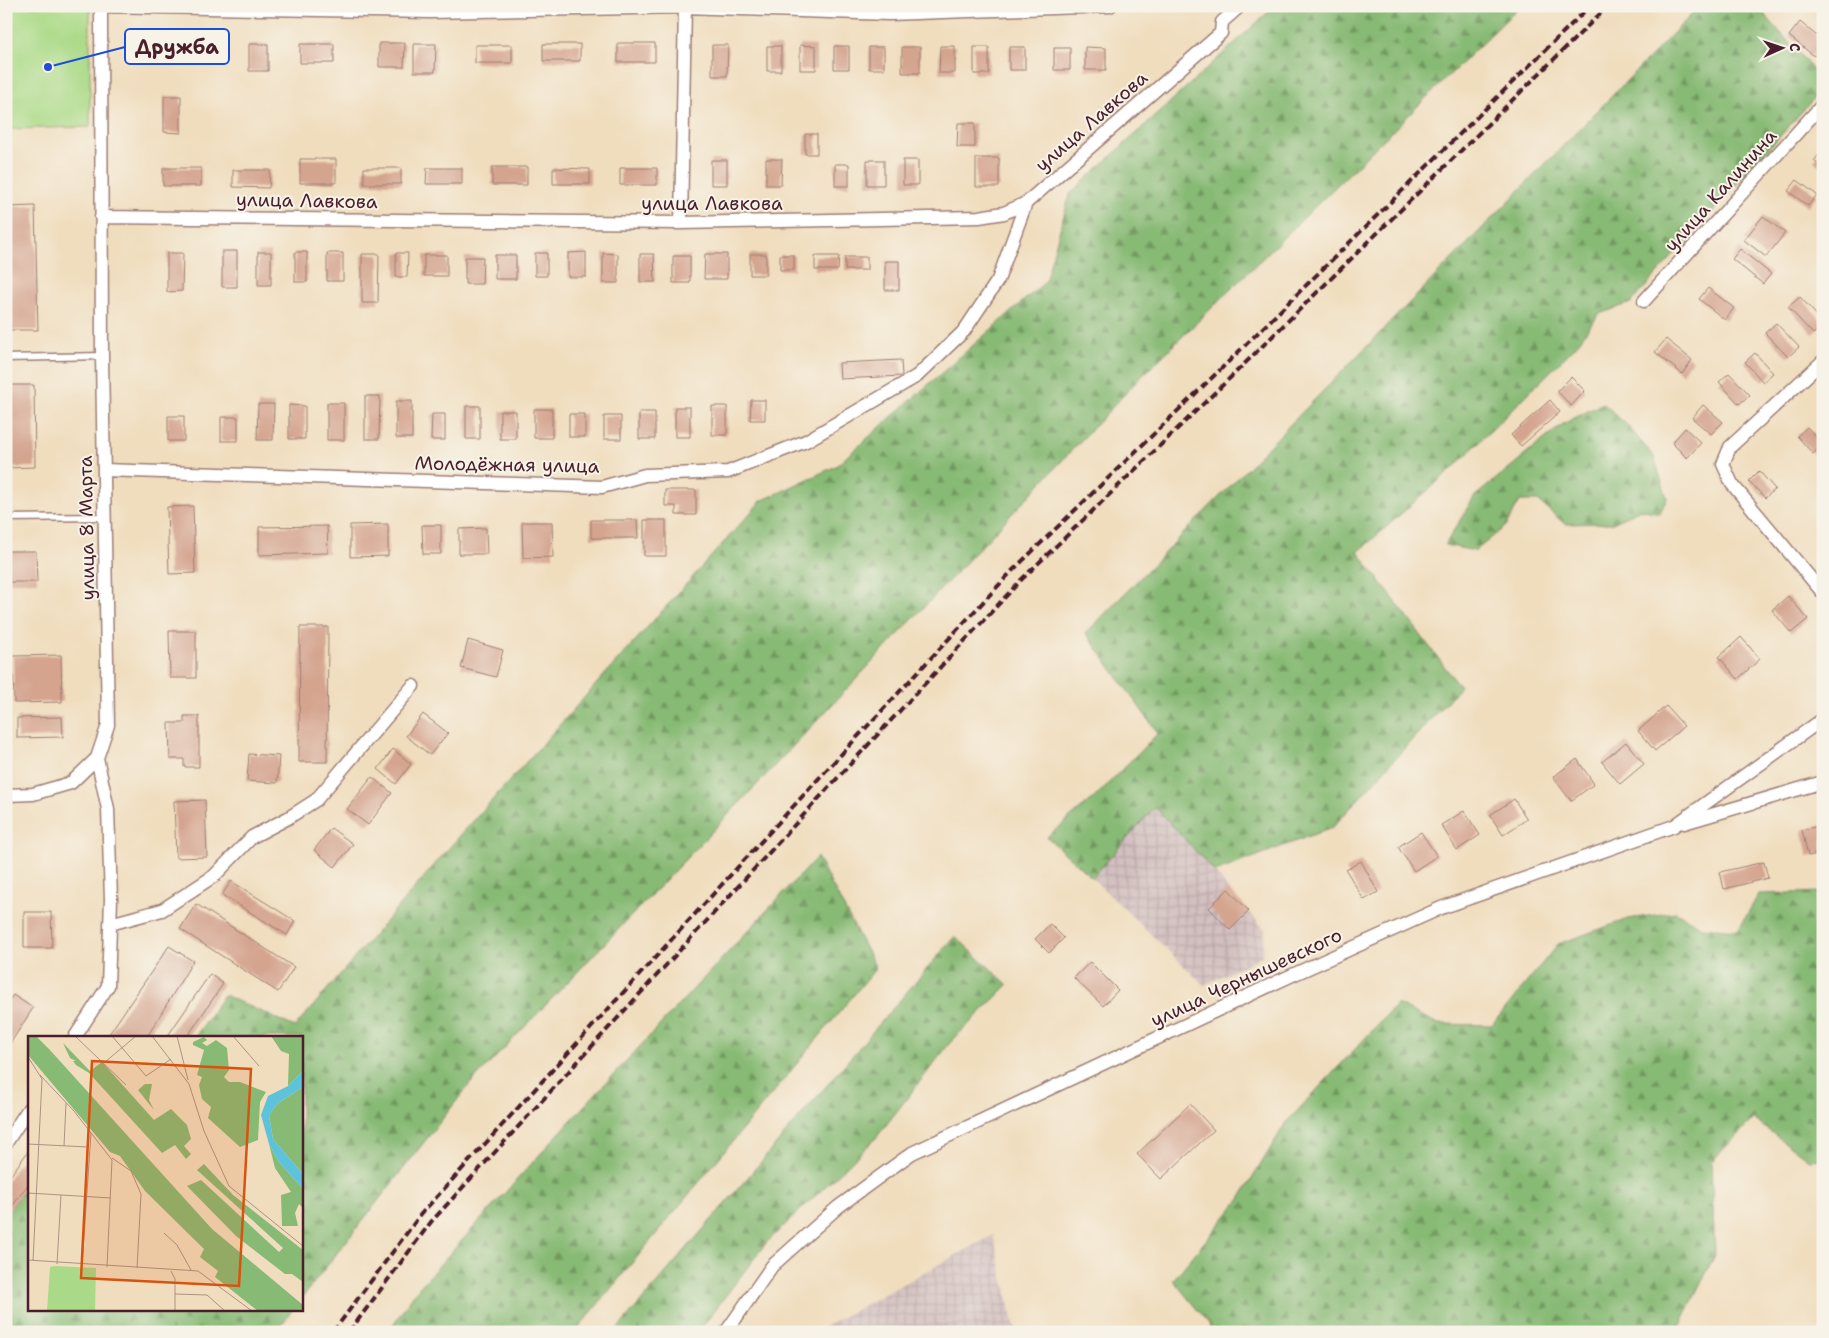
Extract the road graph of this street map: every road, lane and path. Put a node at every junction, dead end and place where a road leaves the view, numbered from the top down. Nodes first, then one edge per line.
1 (101, 6) edge
2 (1102, 6) edge
3 (1110, 6) edge
4 (1222, 6) edge
5 (1240, 6) edge
6 (685, 7) edge
7 (1222, 22) junction
8 (1822, 107) edge
9 (1026, 203) junction
10 (101, 217) junction
11 (681, 223) junction
12 (1644, 301) dead end
13 (102, 356) junction
14 (6, 358) edge
15 (1823, 361) edge
16 (104, 470) junction
17 (104, 517) junction
18 (6, 518) edge
19 (1823, 593) edge
20 (413, 686) dead end
21 (1823, 718) edge
22 (97, 758) junction
23 (1823, 782) edge
24 (6, 795) edge
25 (1674, 826) junction
26 (110, 924) junction
27 (76, 1036) edge
28 (28, 1110) edge
29 (6, 1143) edge
30 (726, 1332) edge

1 - 6 street
1 - 10 street, улица 8 Марта
2 - 3 street
2 - 6 street
4 - 7 street
5 - 7 street, улица Лавкова
6 - 11 street
7 - 9 street, улица Лавкова
8 - 12 street, улица Калинина
9 - 11 street, улица Лавкова
9 - 16 street, Молодёжная улица
10 - 11 street, улица Лавкова
10 - 13 street, улица 8 Марта
13 - 14 lane
13 - 16 street, улица 8 Марта
15 - 19 street
16 - 17 street, улица 8 Марта
17 - 18 lane
17 - 22 street, улица 8 Марта
20 - 26 street
21 - 25 street, улица Чернышевского
22 - 24 street
22 - 26 street
23 - 25 street
25 - 30 street, улица Чернышевского
26 - 27 street
28 - 29 street

